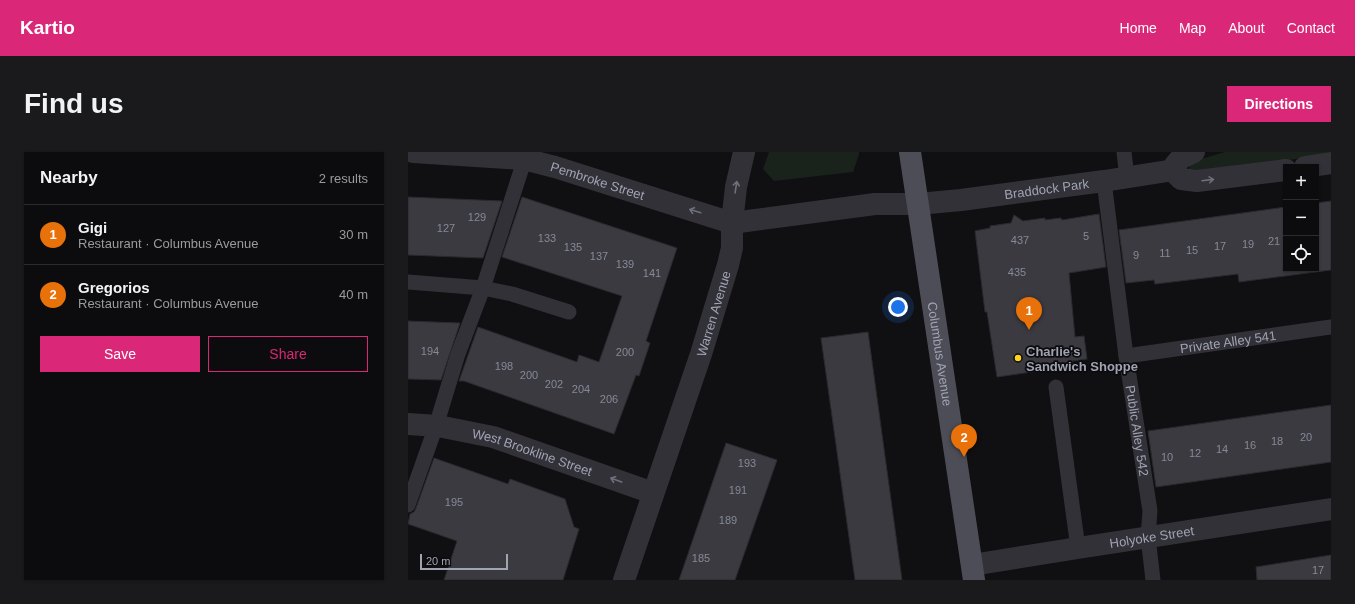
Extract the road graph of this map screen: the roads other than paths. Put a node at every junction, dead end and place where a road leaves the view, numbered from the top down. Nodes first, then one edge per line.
1 (413, 152) edge
2 (744, 152) edge
3 (910, 152) edge
4 (1124, 152) edge
5 (1194, 152) edge
6 (526, 155) edge
7 (1331, 163) edge
8 (1319, 165) edge
9 (1174, 170) junction
10 (1283, 170) edge
11 (1128, 178) junction
12 (1104, 181) junction
13 (918, 204) junction
14 (732, 223) junction
15 (408, 282) edge
16 (483, 288) junction
17 (569, 312) dead end
18 (1331, 327) edge
19 (1126, 356) junction
20 (1056, 387) dead end
21 (408, 424) edge
22 (436, 426) junction
23 (653, 493) junction
24 (408, 505) edge
25 (1331, 509) edge
26 (1148, 537) junction
27 (1078, 548) junction
28 (973, 573) edge
29 (624, 580) edge
30 (1153, 580) edge

1 - 6 street, Pembroke Street
14 -> 2 street, Warren Avenue
3 - 13 main road, Columbus Avenue
4 - 11 lane
5 - 9 street
14 -> 6 street, Pembroke Street
6 - 16 lane
7 - 8 street
9 -> 10 street
9 - 11 street, Braddock Park
11 - 12 street, Braddock Park
12 - 13 street, Braddock Park
12 - 19 lane, Public Alley 542
13 - 14 street
13 - 28 main road, Columbus Avenue
14 - 23 street, Warren Avenue
15 - 16 lane
16 - 17 lane
16 - 22 lane
18 - 19 lane, Private Alley 541
19 - 26 lane, Public Alley 542
20 - 27 lane
21 - 22 street, West Brookline Street
23 -> 22 street, West Brookline Street
22 - 24 lane
23 - 29 street, Warren Avenue
25 - 26 street, Holyoke Street
26 - 27 street, Holyoke Street
26 - 30 lane, Public Alley 542
27 - 28 street, Holyoke Street

